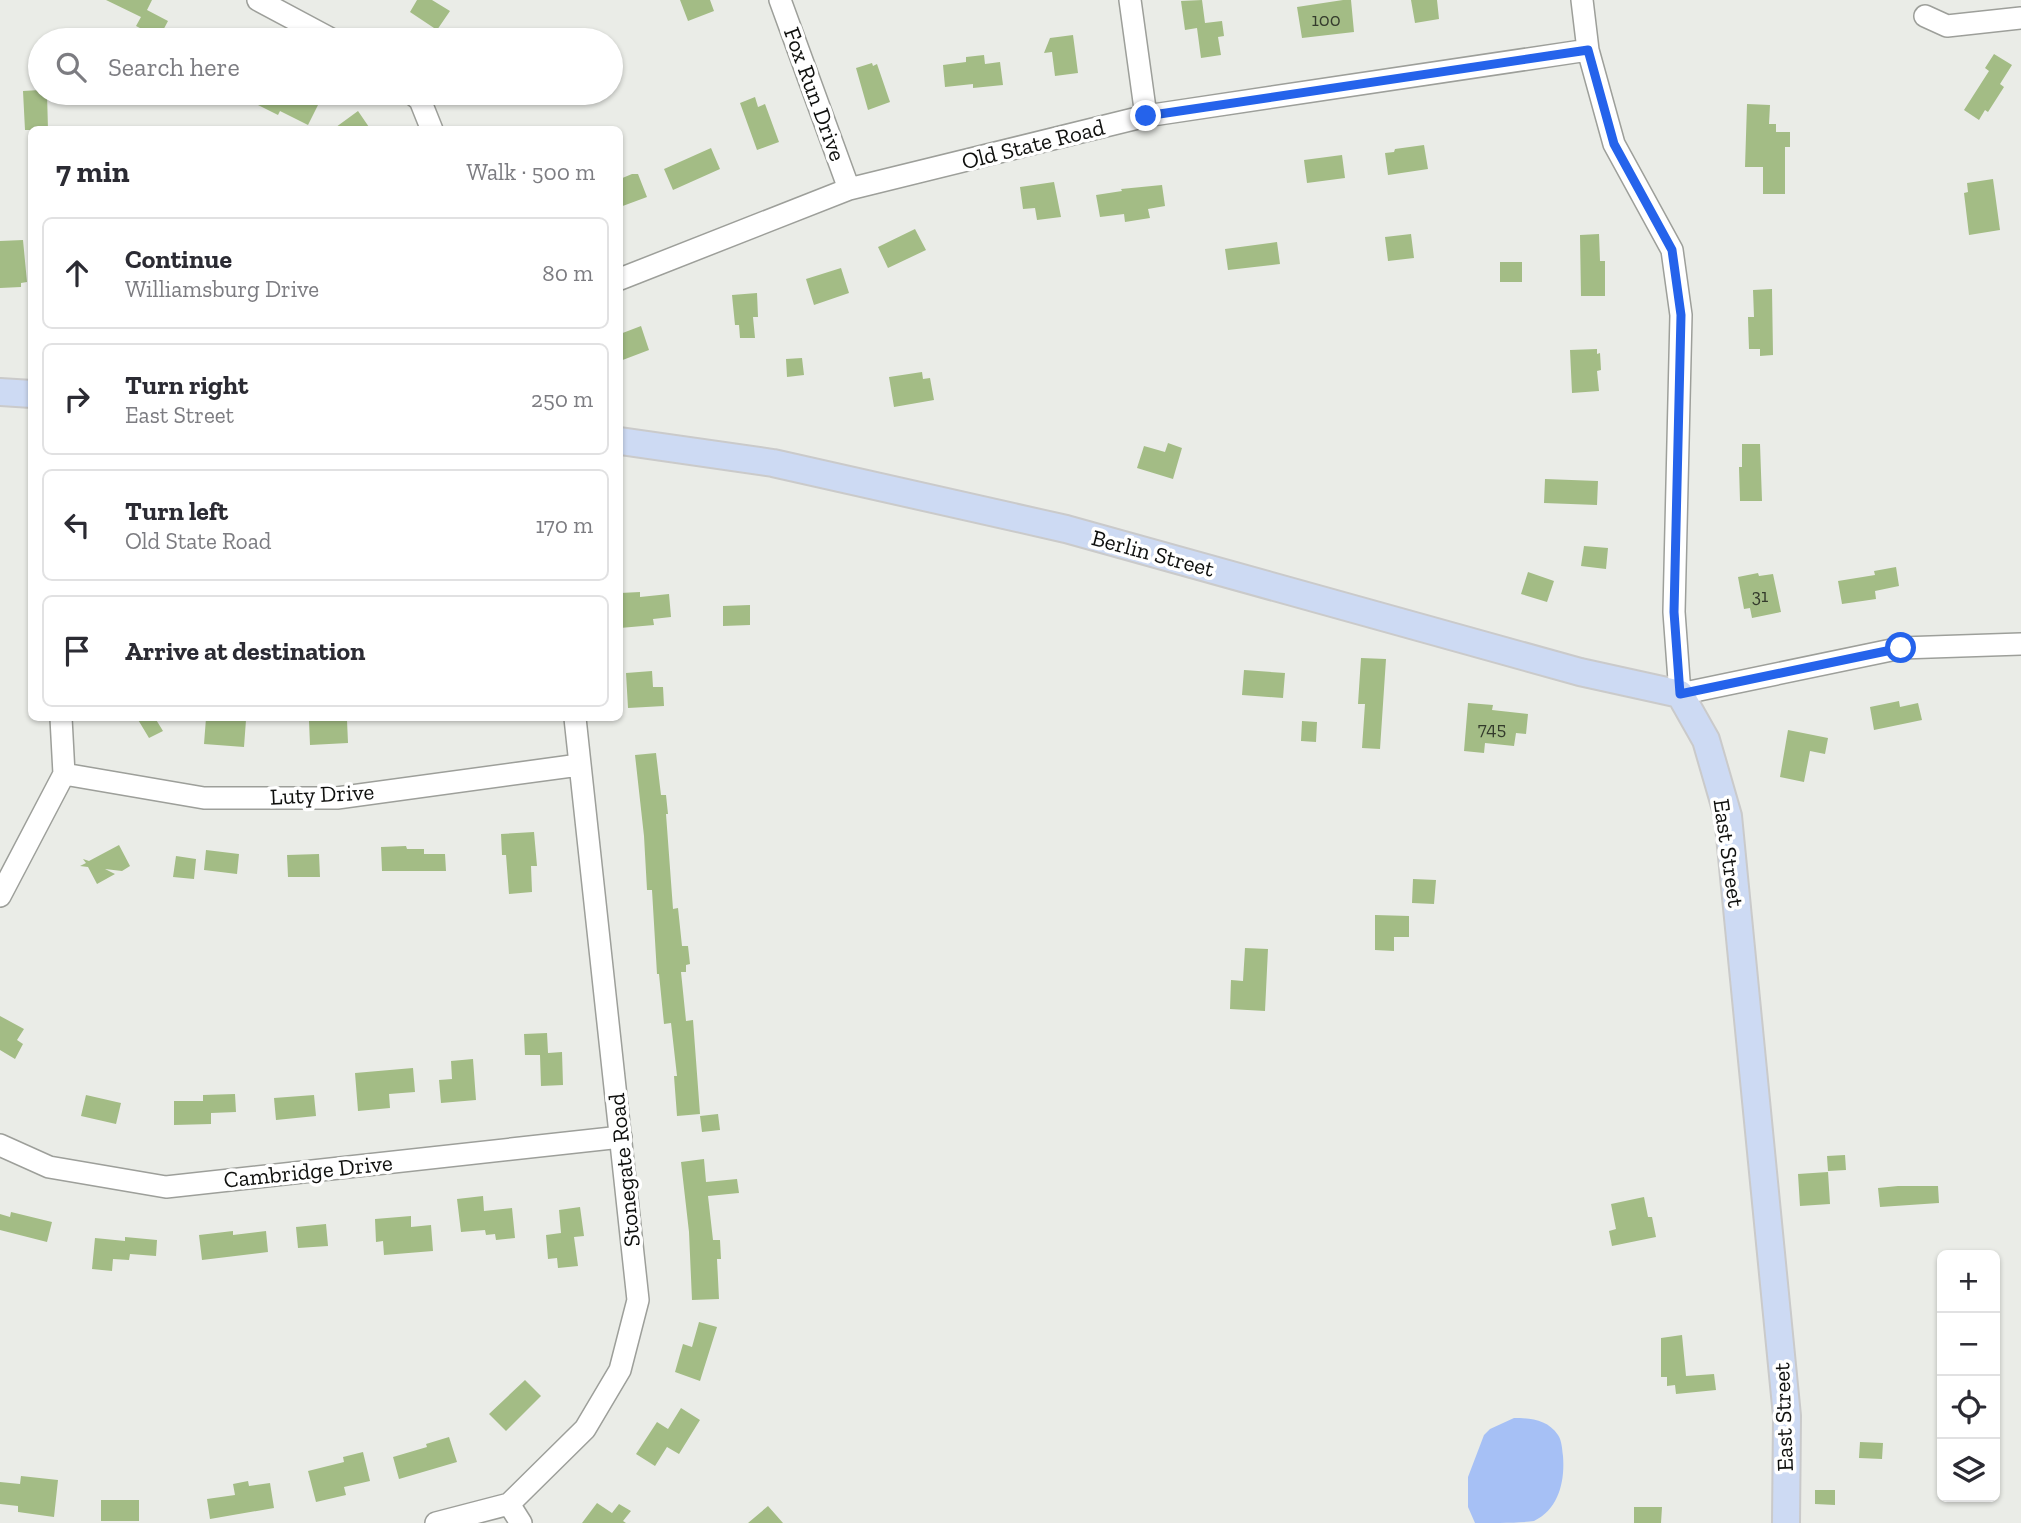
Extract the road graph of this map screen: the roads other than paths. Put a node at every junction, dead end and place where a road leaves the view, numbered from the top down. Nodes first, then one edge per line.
1 (258, 0) edge
2 (780, 0) edge
3 (1130, 0) edge
4 (1582, 0) edge
5 (1925, 16) dead end
6 (2021, 18) edge
7 (310, 28) edge
8 (1588, 50) junction
9 (422, 105) edge
10 (1146, 116) junction
11 (430, 126) edge
12 (849, 189) junction
13 (623, 278) edge
14 (0, 391) edge
15 (28, 394) edge
16 (623, 441) edge
17 (2021, 644) edge
18 (1680, 694) junction
19 (61, 721) edge
20 (575, 721) edge
21 (579, 765) junction
22 (64, 774) junction
23 (0, 896) edge
24 (621, 1137) junction
25 (0, 1145) edge
26 (509, 1504) junction
27 (436, 1523) edge
28 (521, 1523) edge
29 (1786, 1523) edge

1 - 7 street
2 - 12 street, Fox Run Drive
3 - 10 street
4 - 8 street, East Street
5 - 6 street
8 - 10 street, Old State Road
8 - 18 street, East Street
9 - 11 street
10 - 12 street, Old State Road
12 - 13 street, Old State Road
14 - 15 main road
16 - 18 main road, Berlin Street
17 - 18 street
18 - 29 main road, East Street
19 - 22 street
20 - 21 street, Stonegate Road
21 - 22 street, Luty Drive
21 - 24 street, Stonegate Road
22 - 23 street
24 - 25 street, Cambridge Drive
24 - 26 street, Stonegate Road
26 - 27 street
26 - 28 street

